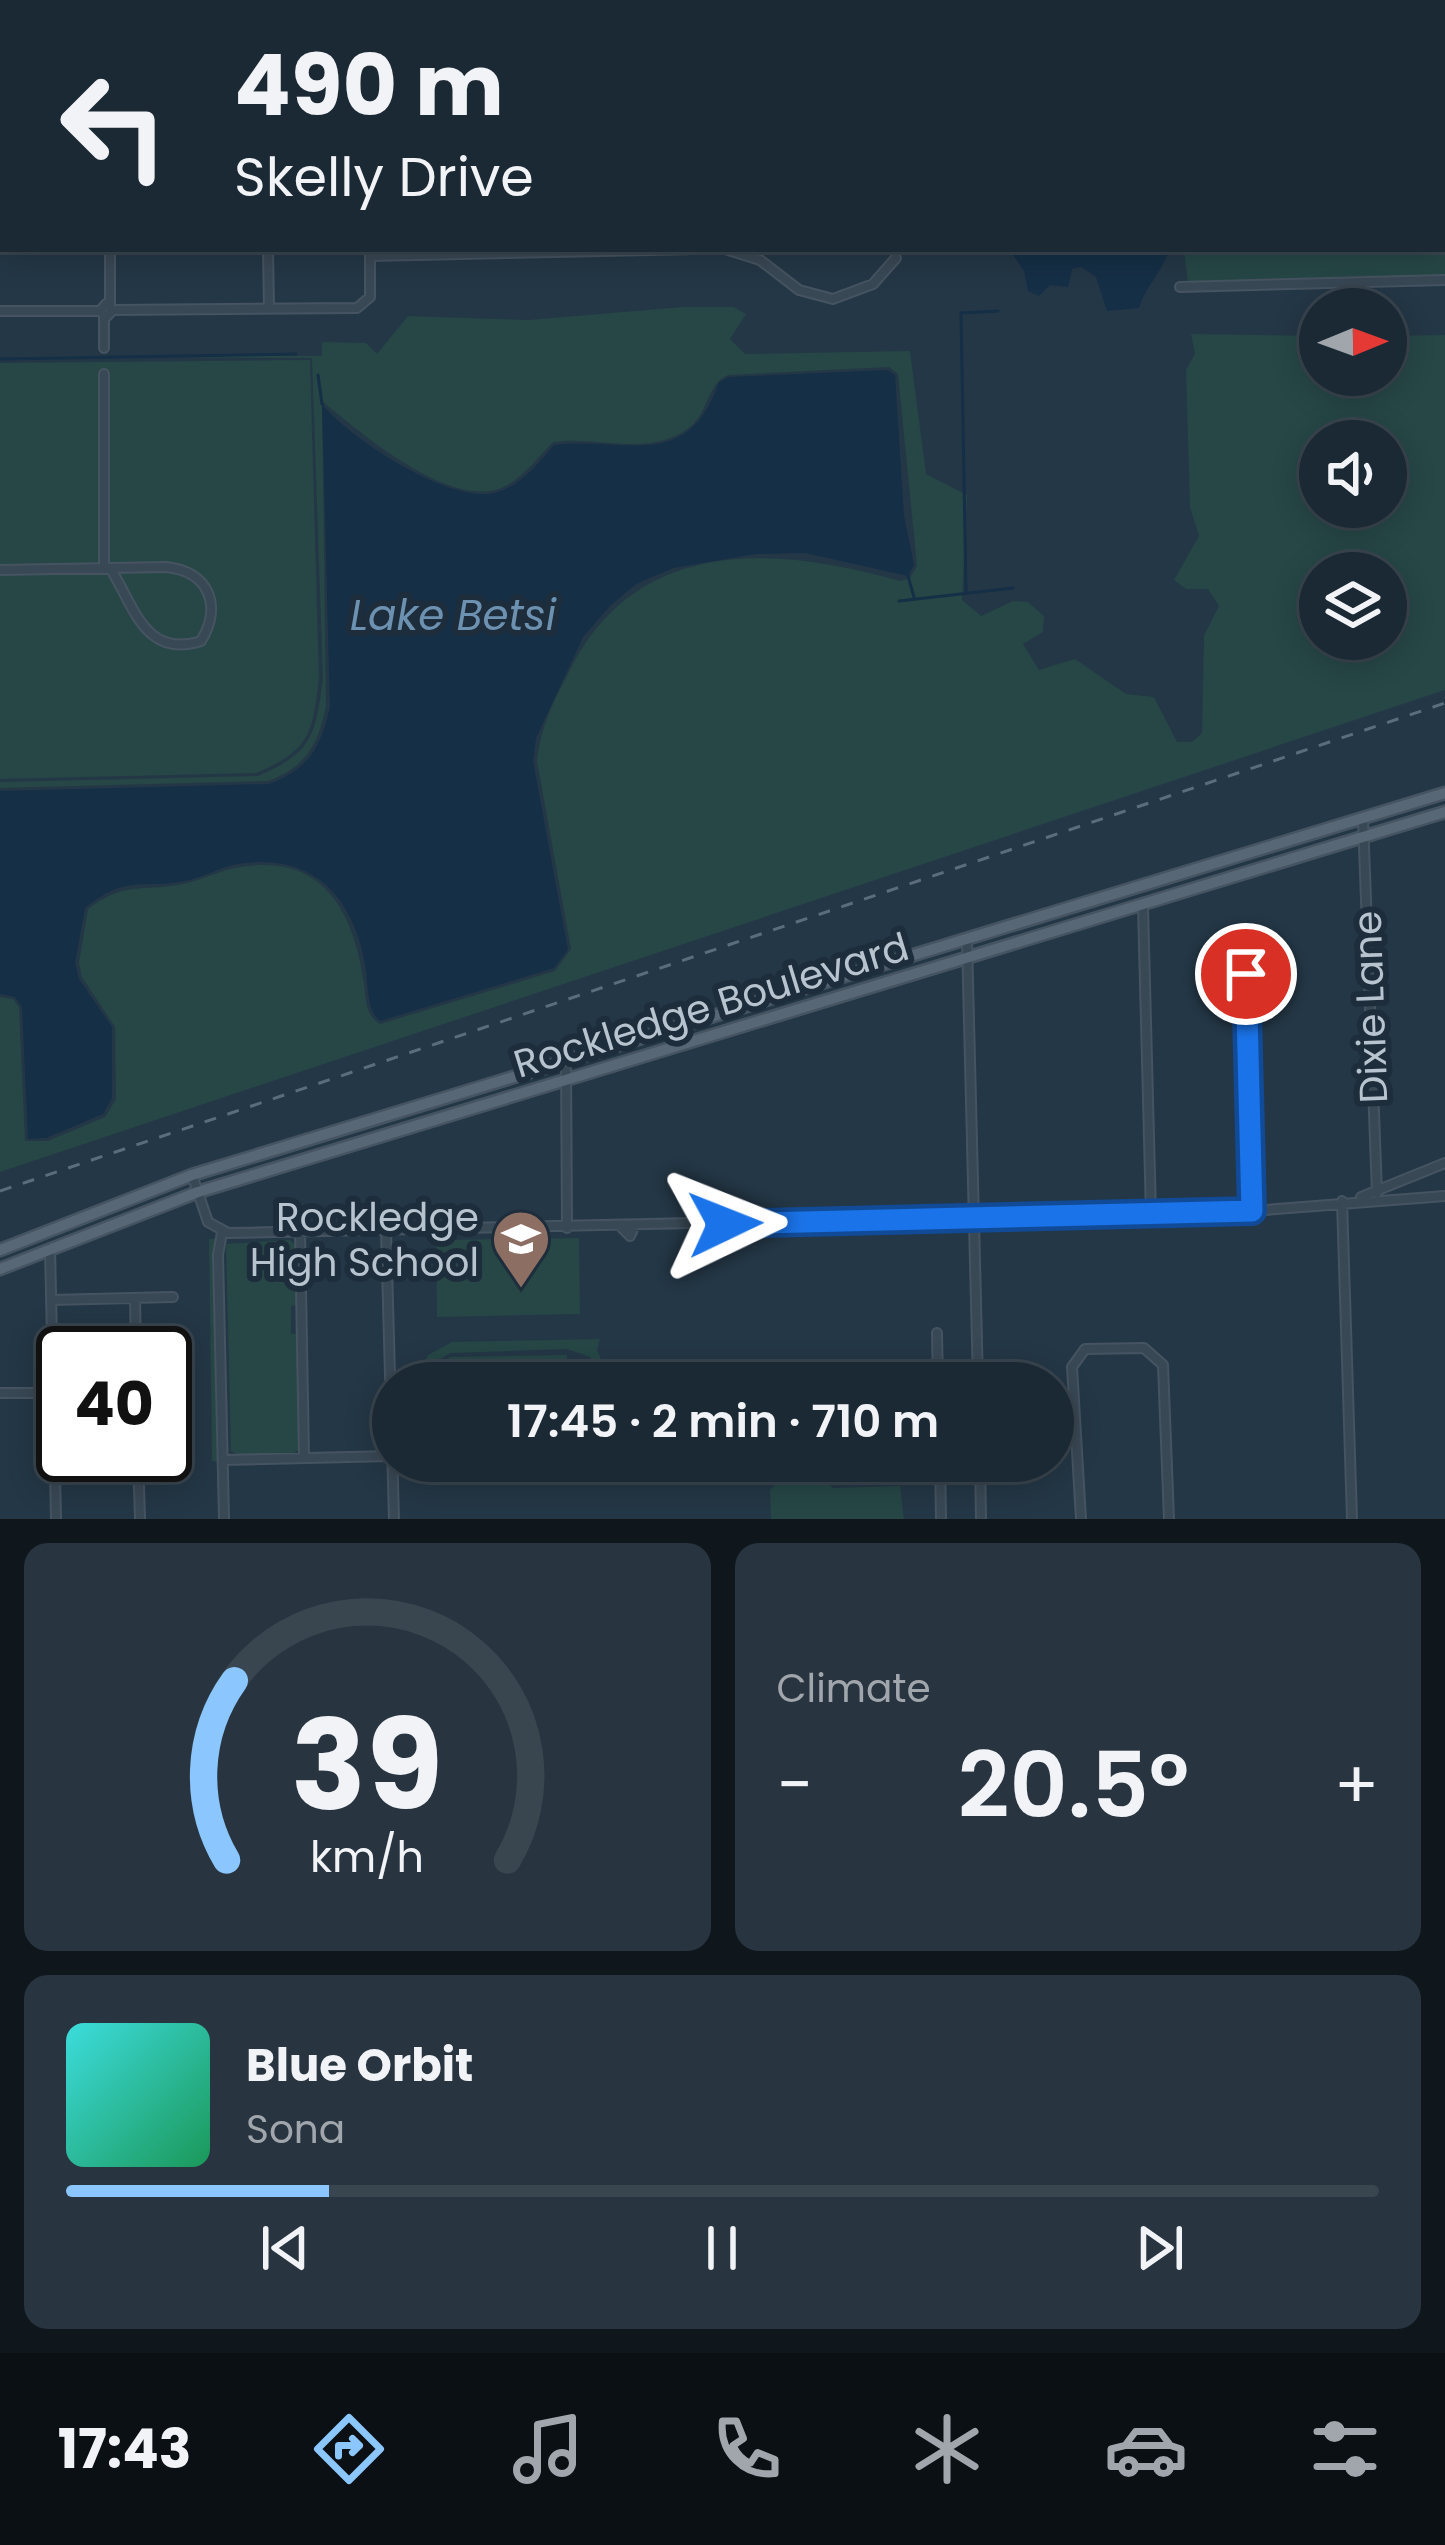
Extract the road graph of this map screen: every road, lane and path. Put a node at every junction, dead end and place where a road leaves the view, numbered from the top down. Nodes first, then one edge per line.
1 (110, 252) edge
2 (268, 252) edge
3 (457, 252) edge
4 (747, 252) edge
5 (370, 253) edge
6 (896, 258) dead end
7 (1445, 280) edge
8 (1180, 287) dead end
9 (111, 307) junction
10 (269, 308) junction
11 (0, 311) edge
12 (102, 314) junction
13 (104, 348) dead end
14 (104, 374) dead end
15 (107, 568) junction
16 (0, 570) edge
17 (1445, 793) edge
18 (1445, 812) edge
19 (1363, 820) junction
20 (1364, 839) junction
21 (1166, 881) junction
22 (1143, 907) junction
23 (967, 941) junction
24 (968, 959) junction
25 (1246, 974) dead end
26 (786, 995) junction
27 (734, 1011) junction
28 (763, 1021) junction
29 (713, 1036) junction
30 (566, 1061) junction
31 (566, 1080) junction
32 (444, 1098) junction
33 (404, 1110) junction
34 (415, 1125) junction
35 (382, 1136) junction
36 (1445, 1163) edge
37 (192, 1175) junction
38 (1405, 1183) junction
39 (198, 1192) junction
40 (1377, 1193) junction
41 (1445, 1196) edge
42 (1424, 1198) junction
43 (1342, 1202) junction
44 (1252, 1211) junction
45 (1151, 1214) junction
46 (974, 1218) junction
47 (71, 1220) junction
48 (567, 1228) junction
49 (49, 1229) junction
50 (300, 1231) junction
51 (386, 1231) junction
52 (225, 1233) junction
53 (50, 1248) junction
54 (0, 1250) edge
55 (22, 1260) junction
56 (0, 1269) edge
57 (173, 1297) dead end
58 (135, 1298) junction
59 (51, 1300) junction
60 (52, 1326) edge
61 (136, 1326) edge
62 (937, 1333) dead end
63 (389, 1362) edge
64 (938, 1362) edge
65 (977, 1362) edge
66 (36, 1393) edge
67 (0, 1394) edge
68 (372, 1456) edge
69 (304, 1458) junction
70 (223, 1460) junction
71 (55, 1482) edge
72 (139, 1482) edge
73 (393, 1482) edge
74 (940, 1482) edge
75 (980, 1482) edge
76 (56, 1519) edge
77 (140, 1519) edge
78 (224, 1519) edge
79 (394, 1519) edge
80 (941, 1519) edge
81 (981, 1519) edge
82 (1081, 1519) edge
83 (1169, 1519) edge
84 (1352, 1519) edge

1 - 9 street
2 - 10 street
3 - 5 street
4 - 6 street
5 - 10 street
7 - 8 street
9 - 10 street
9 - 12 street
11 - 12 street
12 - 13 street
14 - 15 street
15 - 15 street
15 - 16 street
17 - 19 main road, Rockledge Boulevard
18 - 20 main road, Rockledge Boulevard
19 - 20 street, Dixie Lane
19 - 21 main road, Rockledge Boulevard
20 - 22 main road, Rockledge Boulevard
20 - 40 street, Dixie Lane
21 - 22 main road
21 - 23 main road, Rockledge Boulevard
22 - 24 main road, Rockledge Boulevard
22 - 45 street
23 - 24 street
23 - 26 main road, Rockledge Boulevard
24 - 28 main road, Rockledge Boulevard
24 - 46 street
25 - 44 street
26 - 27 main road, Rockledge Boulevard
26 - 28 main road
27 - 29 main road
27 - 30 main road, Rockledge Boulevard
28 - 29 main road, Rockledge Boulevard
29 - 31 main road, Rockledge Boulevard
30 - 31 street
30 - 32 main road, Rockledge Boulevard
31 - 34 main road, Rockledge Boulevard
31 - 48 street
32 - 33 main road, Rockledge Boulevard
32 - 34 main road
33 - 35 main road
33 - 37 main road, Rockledge Boulevard
34 - 35 main road, Rockledge Boulevard
35 - 39 main road, Rockledge Boulevard
36 - 38 street
37 - 39 street
37 - 47 main road, Rockledge Boulevard
38 - 40 street
38 - 42 street
39 - 52 street
39 - 53 main road, Rockledge Boulevard
40 - 43 street
41 - 42 street
42 - 43 street
43 - 44 street
43 - 84 street
44 - 45 street
45 - 46 street
46 - 48 street
46 - 65 street
47 - 49 main road, Rockledge Boulevard
47 - 53 main road
48 - 51 street
49 - 54 main road, Rockledge Boulevard
49 - 55 main road
50 - 51 street
50 - 52 street
50 - 69 street
51 - 63 street
52 - 70 street
53 - 55 main road, Rockledge Boulevard
53 - 59 street
55 - 56 main road, Rockledge Boulevard
57 - 58 street
58 - 59 street
58 - 61 street
59 - 60 street
62 - 64 street
66 - 67 street
68 - 69 street
69 - 70 street
70 - 78 street
71 - 76 street
72 - 77 street
73 - 79 street
74 - 80 street
75 - 81 street
82 - 83 street

